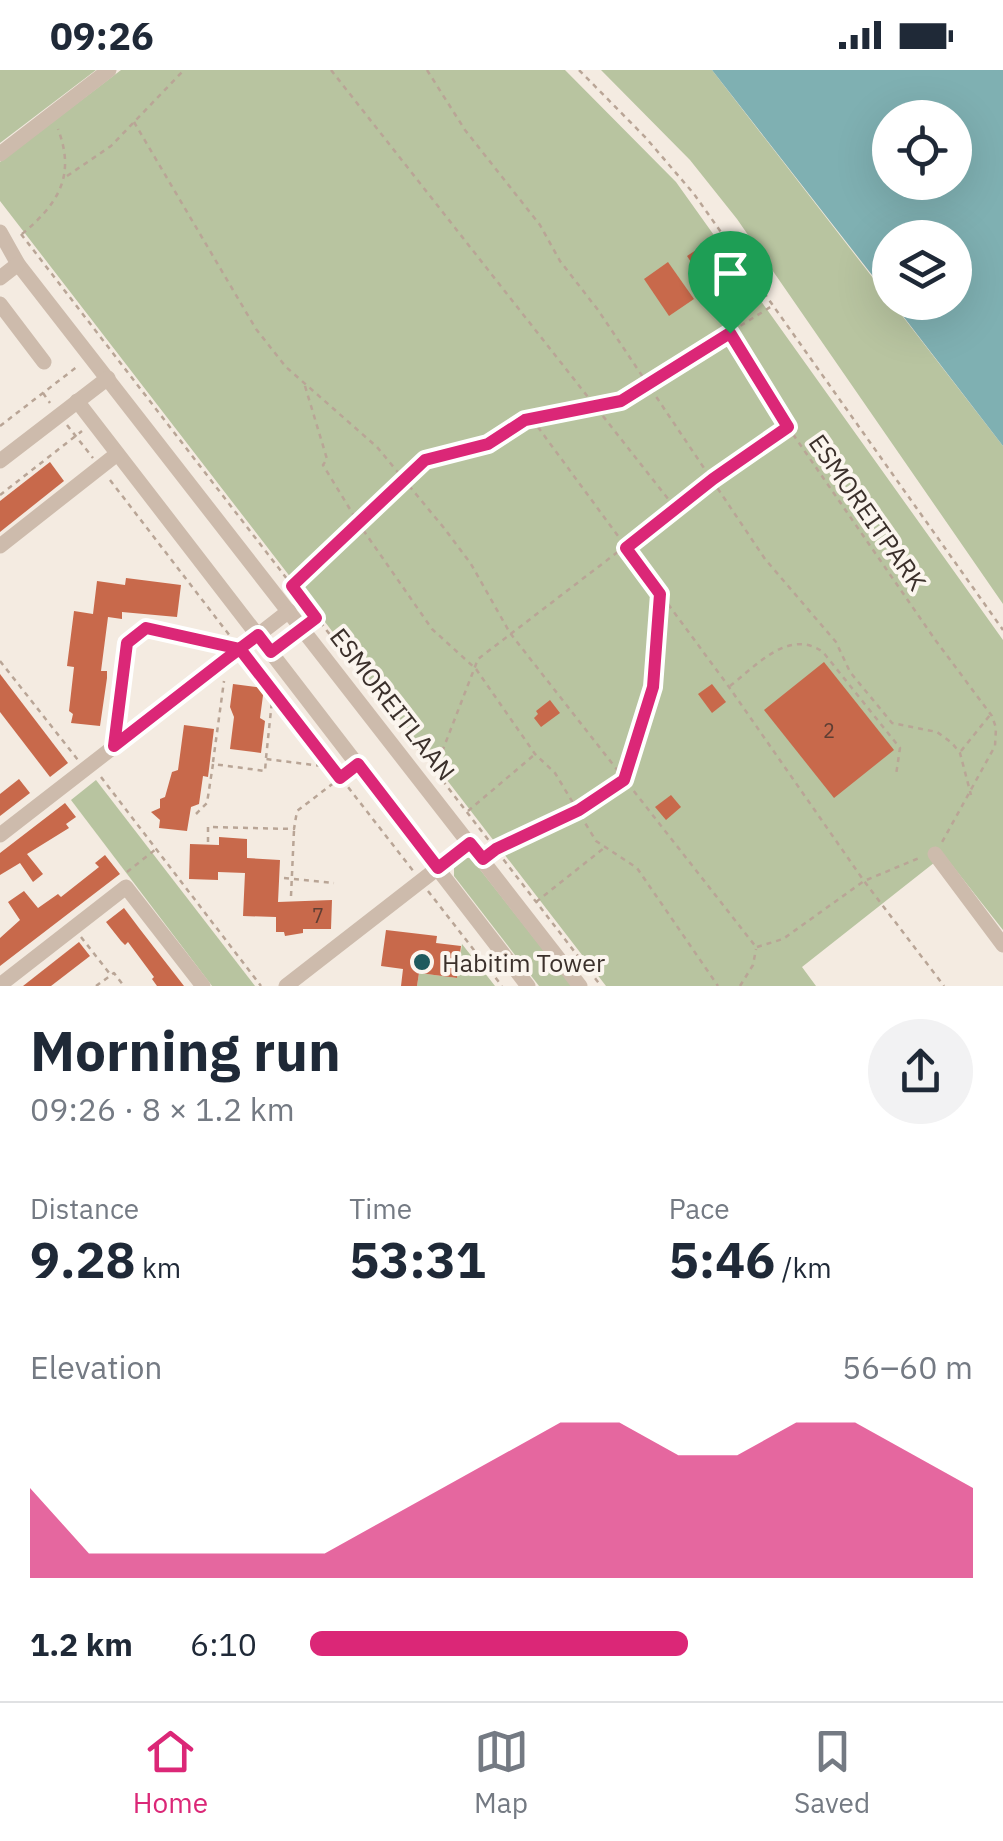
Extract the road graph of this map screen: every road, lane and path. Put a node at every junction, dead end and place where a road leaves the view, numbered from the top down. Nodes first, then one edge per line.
1 (109, 70) edge
2 (184, 70) edge
3 (331, 70) edge
4 (427, 70) edge
5 (579, 70) edge
6 (51, 114) junction
7 (134, 122) junction
8 (0, 154) edge
9 (65, 178) junction
10 (0, 232) edge
11 (18, 264) junction
12 (0, 278) edge
13 (0, 304) edge
14 (773, 305) junction
15 (730, 333) junction
16 (91, 356) junction
17 (44, 362) dead end
18 (108, 378) junction
19 (648, 383) junction
20 (305, 384) junction
21 (43, 394) junction
22 (77, 402) junction
23 (596, 408) junction
24 (60, 415) junction
25 (532, 419) junction
26 (93, 422) junction
27 (0, 426) edge
28 (788, 427) junction
29 (76, 436) junction
30 (117, 454) junction
31 (0, 461) edge
32 (100, 467) junction
33 (713, 479) junction
34 (404, 480) junction
35 (0, 495) edge
36 (676, 509) junction
37 (359, 524) junction
38 (0, 546) edge
39 (626, 548) junction
40 (292, 586) junction
41 (660, 594) junction
42 (289, 611) junction
43 (1003, 630) edge
44 (510, 634) junction
45 (258, 635) junction
46 (240, 649) junction
47 (271, 652) junction
48 (0, 661) edge
49 (254, 666) junction
50 (476, 669) junction
51 (210, 685) dead end
52 (729, 686) junction
53 (272, 691) junction
54 (990, 714) junction
55 (996, 736) junction
56 (1003, 737) edge
57 (114, 746) junction
58 (960, 752) junction
59 (535, 754) junction
60 (266, 759) junction
61 (213, 764) junction
62 (358, 764) junction
63 (88, 766) junction
64 (332, 768) junction
65 (435, 770) junction
66 (896, 775) dead end
67 (340, 778) junction
68 (624, 780) junction
69 (971, 795) junction
70 (579, 810) junction
71 (467, 812) junction
72 (196, 814) dead end
73 (294, 829) junction
74 (0, 834) edge
75 (208, 842) dead end
76 (470, 843) junction
77 (606, 847) junction
78 (156, 848) junction
79 (496, 849) junction
80 (935, 854) junction
81 (438, 868) junction
82 (284, 878) dead end
83 (292, 878) junction
84 (864, 882) junction
85 (334, 883) dead end
86 (450, 884) junction
87 (424, 885) junction
88 (126, 887) junction
89 (291, 896) dead end
90 (433, 898) junction
91 (536, 902) junction
92 (74, 927) junction
93 (1003, 944) edge
94 (756, 948) junction
95 (110, 974) junction
96 (256, 981) junction
97 (0, 985) edge
98 (96, 986) edge
99 (124, 986) edge
100 (203, 986) edge
101 (250, 986) edge
102 (260, 986) edge
103 (286, 986) edge
104 (502, 986) edge
105 (528, 986) edge
106 (580, 986) edge
107 (601, 986) edge
108 (718, 986) edge
109 (740, 986) edge
110 (944, 986) edge

1 - 6 street
2 - 7 path
3 - 23 path
4 - 19 path
5 - 14 path
6 - 8 street
6 - 9 path
7 - 9 path
7 - 20 path
9 - 40 path
10 - 11 street, ESMOREITLAAN
11 - 12 street
11 - 16 street, ESMOREITLAAN
13 - 17 street
14 - 15 path
14 - 43 path
15 - 19 path
15 - 28 path
16 - 18 street, ESMOREITLAAN
16 - 21 path
18 - 22 street
18 - 42 street, ESMOREITLAAN
19 - 23 path
19 - 33 path
20 - 34 path
20 - 37 path
21 - 24 path
21 - 27 path
22 - 24 street
22 - 26 street
23 - 25 path
23 - 36 path
24 - 29 path
24 - 31 street
25 - 34 path
25 - 39 path
26 - 29 path
26 - 30 street
28 - 33 path, ESMOREITPARK
28 - 54 path, ESMOREITPARK
29 - 32 path
29 - 35 path
30 - 32 street
30 - 45 street
32 - 38 street
32 - 46 path
33 - 36 path, ESMOREITPARK
33 - 58 path
34 - 37 path
34 - 44 path
36 - 39 path, ESMOREITPARK
37 - 40 path
37 - 50 path
39 - 41 path
39 - 44 path, ESMOREITPARK
40 - 65 path
41 - 52 path
41 - 68 path
42 - 45 street
42 - 76 street, ESMOREITLAAN
44 - 50 path, ESMOREITPARK
44 - 68 path
45 - 46 street
45 - 47 street
46 - 49 path
46 - 57 street
46 - 57 path
47 - 49 path
47 - 62 street
48 - 63 path
49 - 53 path
50 - 59 path
50 - 65 path
51 - 61 path
52 - 66 path
52 - 84 path
53 - 60 path
53 - 64 path
54 - 55 path, ESMOREITPARK
54 - 58 path
55 - 56 path
55 - 69 path
57 - 63 street
58 - 69 path
59 - 70 path
59 - 71 path
60 - 61 path
60 - 64 path
61 - 72 path
62 - 67 path
62 - 81 street
63 - 74 street
63 - 78 path
64 - 67 path
65 - 71 path
67 - 73 path
67 - 87 path
68 - 70 path
68 - 94 path
69 - 80 path
70 - 77 path
70 - 79 path
71 - 79 path
73 - 75 path
73 - 83 path
76 - 81 street
76 - 106 street, ESMOREITLAAN
77 - 91 path
77 - 108 path
78 - 88 path
78 - 96 path
79 - 91 path
80 - 84 path
80 - 93 street
81 - 86 street
81 - 87 street
82 - 83 path
83 - 85 path
83 - 89 path
84 - 94 path
84 - 110 path
86 - 90 path
86 - 105 street
87 - 90 path
87 - 103 street
88 - 92 street
88 - 100 street
90 - 104 path
91 - 107 path
92 - 95 path
92 - 97 street
94 - 109 path
95 - 98 path
95 - 99 path
96 - 101 path
96 - 102 path

